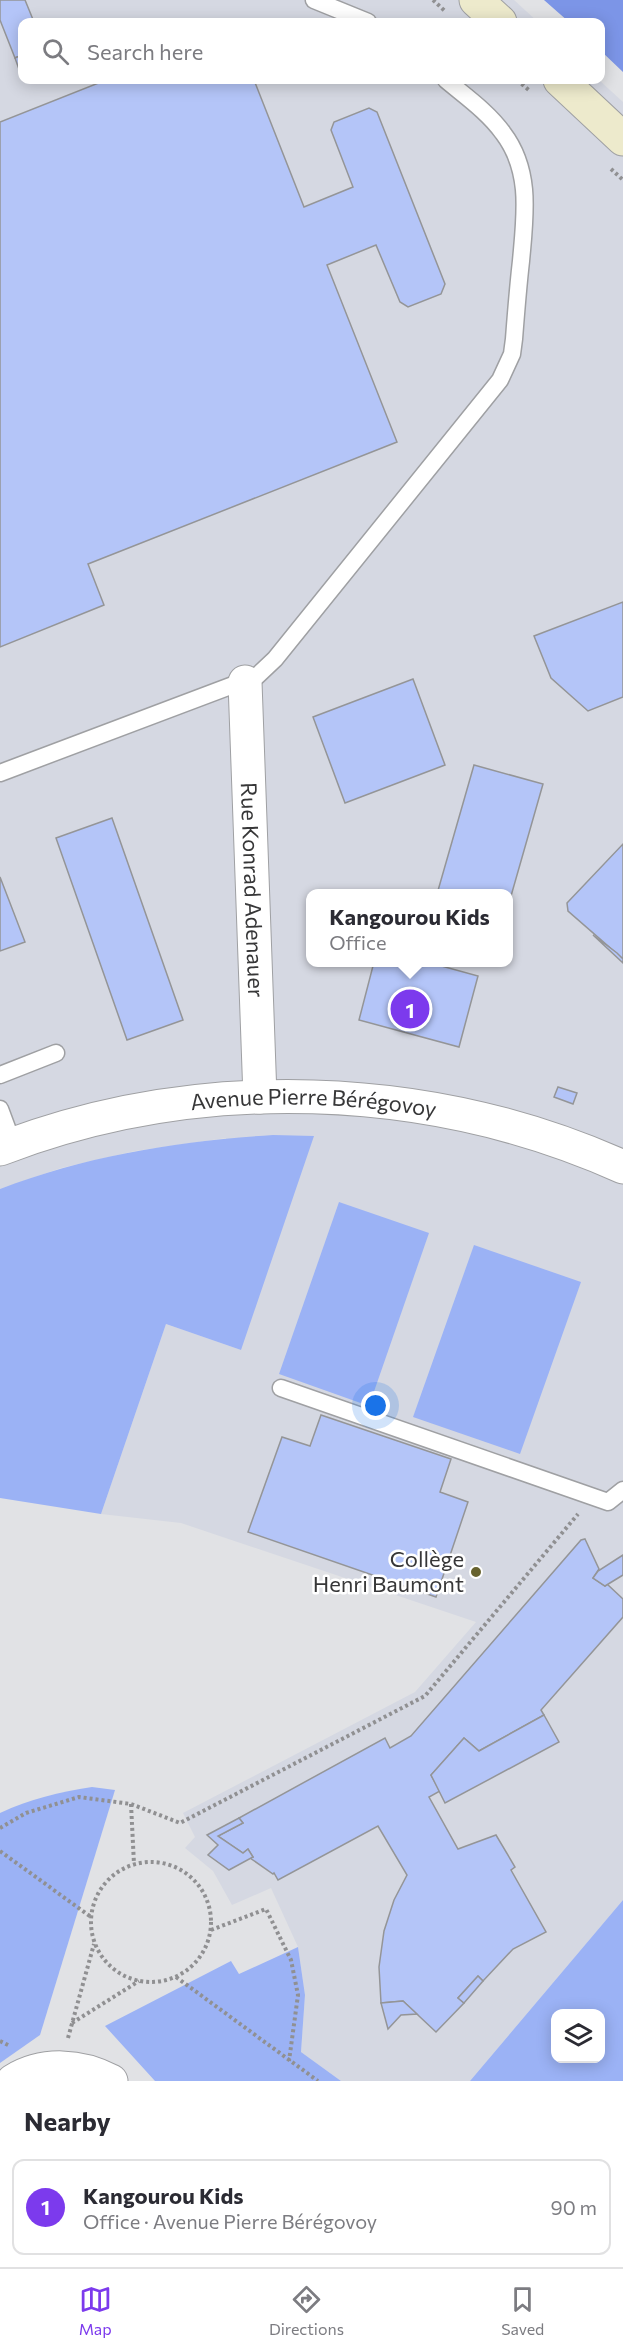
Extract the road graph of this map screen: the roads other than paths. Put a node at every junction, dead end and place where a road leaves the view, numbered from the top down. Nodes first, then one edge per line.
1 (314, 0) edge
2 (476, 0) edge
3 (358, 18) edge
4 (496, 18) edge
5 (451, 84) edge
6 (564, 84) edge
7 (623, 139) edge
8 (245, 682) junction
9 (0, 773) edge
10 (56, 1053) dead end
11 (0, 1075) edge
12 (260, 1097) junction
13 (0, 1109) edge
14 (7, 1146) edge
15 (623, 1167) edge
16 (281, 1388) dead end
17 (623, 1490) edge
18 (13, 2081) edge
19 (111, 2081) edge

1 - 3 lane
2 - 4 street
5 - 8 lane
6 - 7 street
8 - 9 lane
8 - 12 street, Rue Konrad Adenauer
10 - 11 lane
12 - 14 street, Avenue Pierre Bérégovoy
12 - 15 street, Avenue Pierre Bérégovoy
13 - 14 lane
16 - 17 lane
18 - 19 street

